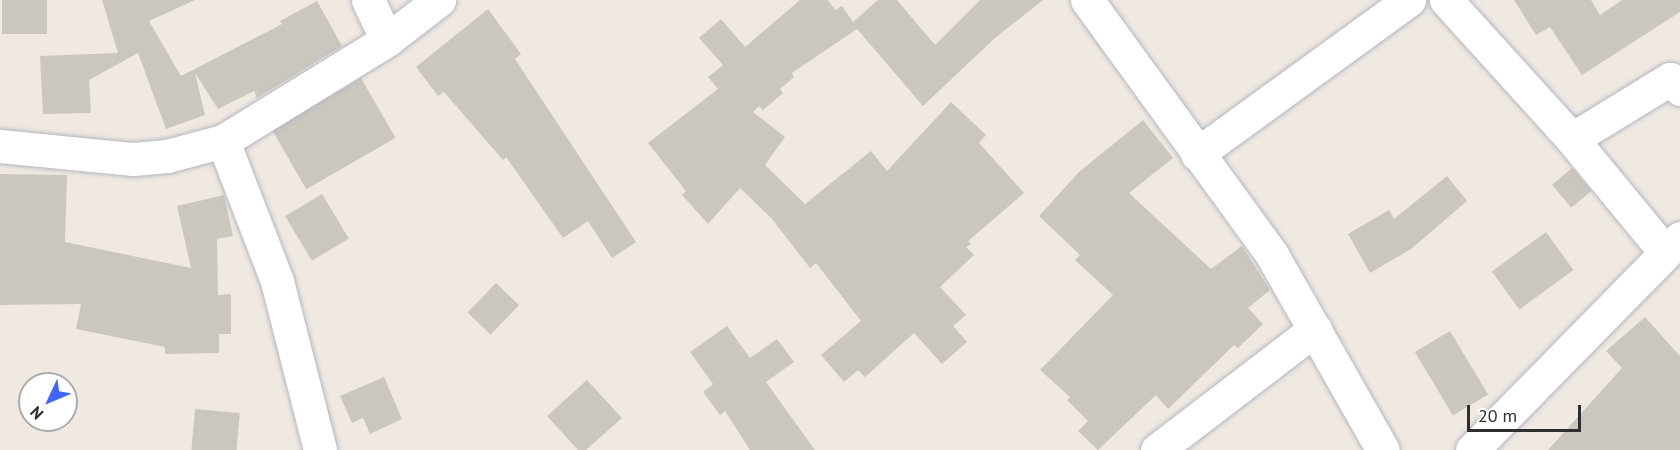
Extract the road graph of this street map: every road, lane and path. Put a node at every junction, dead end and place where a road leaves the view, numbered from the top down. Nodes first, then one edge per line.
1 (368, 0) edge
2 (439, 0) edge
3 (1087, 0) edge
4 (1409, 0) edge
5 (1446, 0) edge
6 (387, 39) junction
7 (1680, 89) edge
8 (1572, 139) junction
9 (223, 141) junction
10 (0, 146) edge
11 (1197, 154) junction
12 (1672, 245) edge
13 (1315, 329) junction
14 (320, 450) edge
15 (1157, 450) edge
16 (1383, 450) edge
17 (1472, 450) edge

1 - 6 street
2 - 6 street
3 - 11 street
4 - 11 street
5 - 8 street
6 - 9 street
7 - 8 street
8 - 12 street
9 - 10 street
9 - 14 street
11 - 13 street
12 - 17 street
13 - 15 street
13 - 16 street

